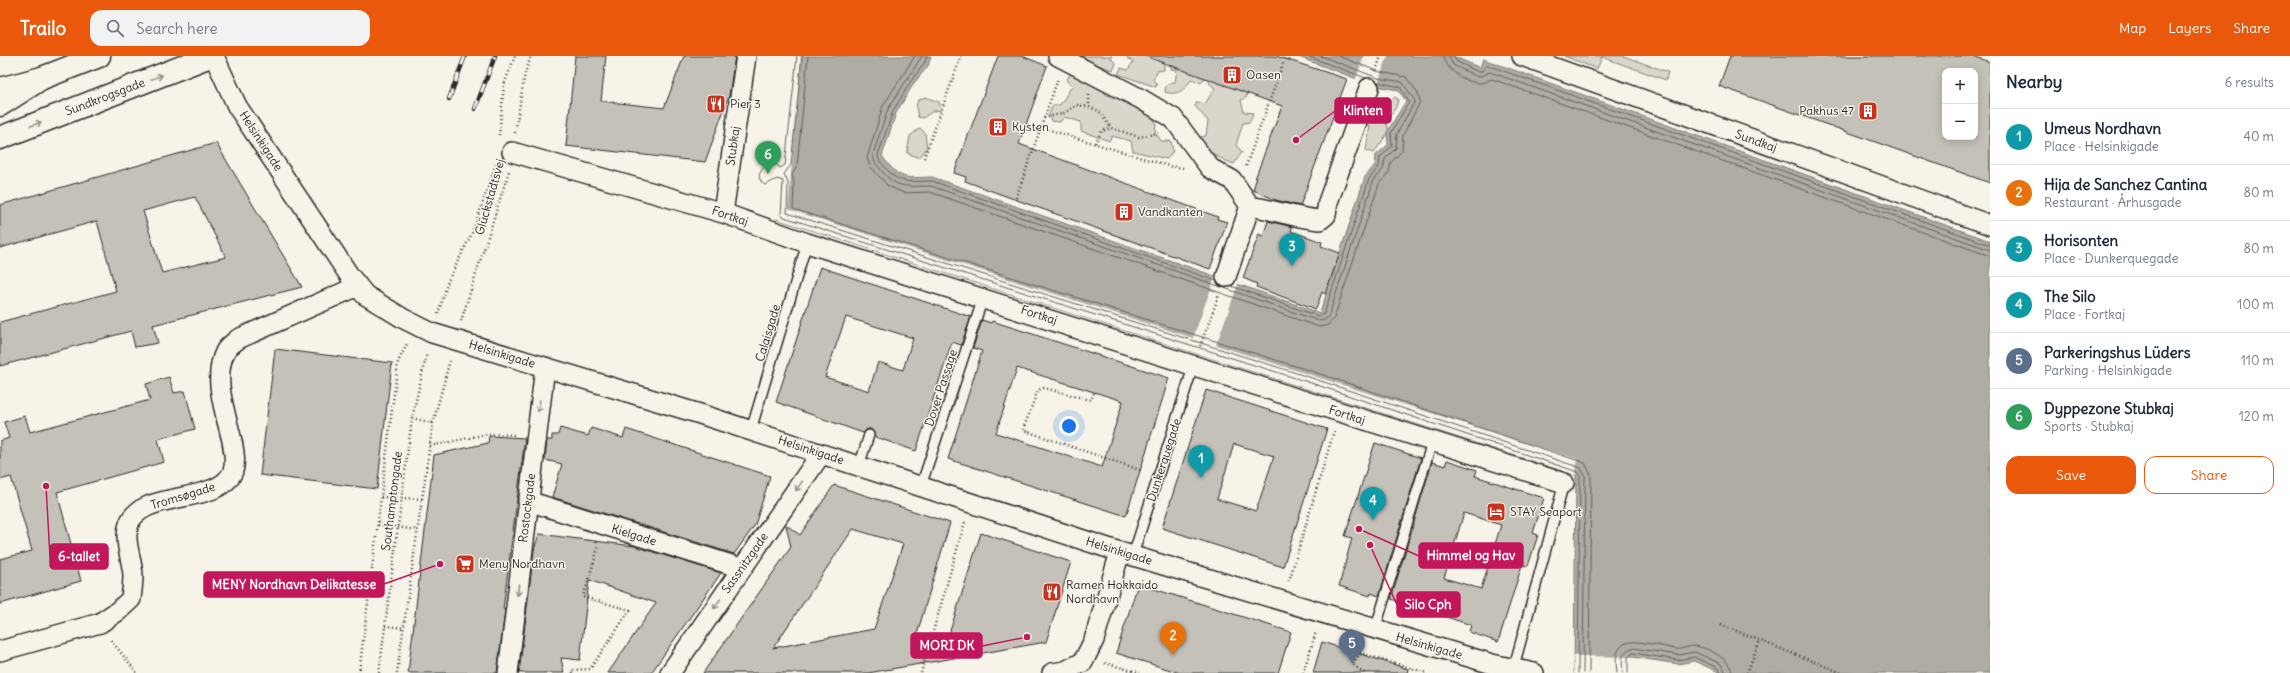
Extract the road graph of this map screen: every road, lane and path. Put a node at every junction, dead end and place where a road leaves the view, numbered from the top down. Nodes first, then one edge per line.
1 (99, 56) edge
2 (210, 56) edge
3 (214, 56) edge
4 (515, 56) edge
5 (531, 56) edge
6 (746, 56) edge
7 (961, 56) edge
8 (1522, 56) edge
9 (1062, 57) edge
10 (1284, 61) dead end
11 (42, 78) junction
12 (1369, 88) dead end
13 (0, 89) edge
14 (1085, 90) dead end
15 (0, 105) edge
16 (1089, 107) junction
17 (1044, 118) junction
18 (1173, 118) junction
19 (1040, 127) junction
20 (1111, 128) junction
21 (0, 138) edge
22 (1095, 144) junction
23 (502, 151) junction
24 (924, 158) dead end
25 (1185, 169) dead end
26 (1223, 175) junction
27 (1016, 198) dead end
28 (1250, 206) junction
29 (723, 213) junction
30 (1990, 225) edge
31 (808, 243) junction
32 (1226, 278) joint
33 (358, 286) junction
34 (983, 298) junction
35 (424, 329) junction
36 (455, 340) junction
37 (1194, 364) junction
38 (545, 367) junction
39 (1094, 392) dead end
40 (1339, 413) junction
41 (412, 418) junction
42 (433, 423) junction
43 (751, 430) junction
44 (535, 435) junction
45 (869, 435) dead end
46 (1432, 442) junction
47 (430, 446) junction
48 (822, 454) junction
49 (859, 466) junction
50 (1159, 476) junction
51 (1564, 483) joint
52 (921, 486) junction
53 (381, 497) junction
54 (401, 498) junction
55 (422, 499) junction
56 (528, 501) junction
57 (971, 503) junction
58 (378, 525) junction
59 (605, 526) junction
60 (398, 528) junction
61 (418, 530) junction
62 (1126, 553) junction
63 (741, 568) junction
64 (1283, 602) junction
65 (1322, 614) junction
66 (100, 623) junction
67 (1721, 625) dead end
68 (385, 626) junction
69 (404, 628) junction
70 (1375, 630) junction
71 (1760, 640) junction
72 (0, 651) edge
73 (1086, 657) junction
74 (1513, 670) junction
75 (137, 673) edge
76 (359, 673) edge
77 (379, 673) edge
78 (398, 673) edge
79 (508, 673) edge
80 (573, 673) edge
81 (670, 673) edge
82 (920, 673) edge
83 (1052, 673) edge
84 (1140, 673) edge
85 (1303, 673) edge
86 (1364, 673) edge
87 (1427, 673) edge
88 (1534, 673) edge
89 (1747, 673) edge
90 (1842, 673) edge

1 - 11 street
21 -> 2 street, Sundkrogsgade
3 - 33 street, Helsinkigade
4 - 23 path
5 - 23 path, Glückstadtsvej
6 - 29 street, Stubkaj
7 - 24 path
8 - 30 street, Sundkaj
9 - 17 path
9 - 18 street
10 - 26 path
11 - 13 street
11 - 15 street
12 - 28 street
14 - 16 path
16 - 17 path
16 - 20 path
17 - 19 path
18 - 20 path
18 - 26 street
19 - 22 path
19 - 27 path
20 - 22 path
22 - 25 path
23 - 29 street, Fortkaj
23 - 35 path
23 - 36 path, Glückstadtsvej
26 - 28 street
28 - 32 street
29 - 31 street, Fortkaj
31 - 34 street, Fortkaj
31 - 43 lane, Calaisgade
32 - 37 path
33 - 35 street, Helsinkigade
33 - 66 street, Tromsøgade
34 - 37 street, Fortkaj
34 - 52 lane, Dover Passage
35 - 36 street, Helsinkigade
35 - 41 path, Southamptongade
35 - 53 path
36 - 38 street, Helsinkigade
36 - 42 path, Glückstadtsvej
37 - 40 street, Fortkaj
37 - 50 lane, Dunkerquegade
38 - 43 street, Helsinkigade
38 -> 44 street, Rostockgade
39 - 50 path
40 - 46 street, Fortkaj
40 - 64 path
41 - 42 path
41 - 54 path, Southamptongade
42 - 47 path, Glückstadtsvej
43 - 48 street, Helsinkigade
44 - 47 path
44 - 56 street, Rostockgade
45 - 49 lane
46 - 51 street, Fortkaj
46 - 70 lane
47 - 55 path, Glückstadtsvej
48 - 49 street, Helsinkigade
48 -> 63 street, Sassnitzgade
49 - 52 street, Helsinkigade
50 - 62 lane, Dunkerquegade
51 - 74 lane
52 - 57 street, Helsinkigade
53 - 54 path
53 - 58 path
54 - 55 path
54 - 60 path, Southamptongade
55 - 61 path, Glückstadtsvej
56 - 59 street, Kielgade
56 -> 79 street, Rostockgade
57 - 62 street, Helsinkigade
57 - 82 path
58 - 60 path
58 - 76 path
59 - 63 street, Kielgade
59 - 80 path
60 - 61 path
60 - 68 path, Southamptongade
61 - 69 path, Glückstadtsvej
62 - 64 street, Helsinkigade
62 - 73 street
63 -> 81 street, Sassnitzgade
64 - 65 street, Helsinkigade
65 - 70 street, Helsinkigade
65 - 85 path
66 - 72 street, Tromsøgade
66 - 75 path
67 - 71 path
68 - 69 path
68 - 77 path, Southamptongade
69 - 78 path, Glückstadtsvej
70 - 74 street, Helsinkigade
71 - 89 path
71 - 90 path
73 - 83 street
73 - 84 path
74 - 88 street, Helsinkigade
86 - 87 path

